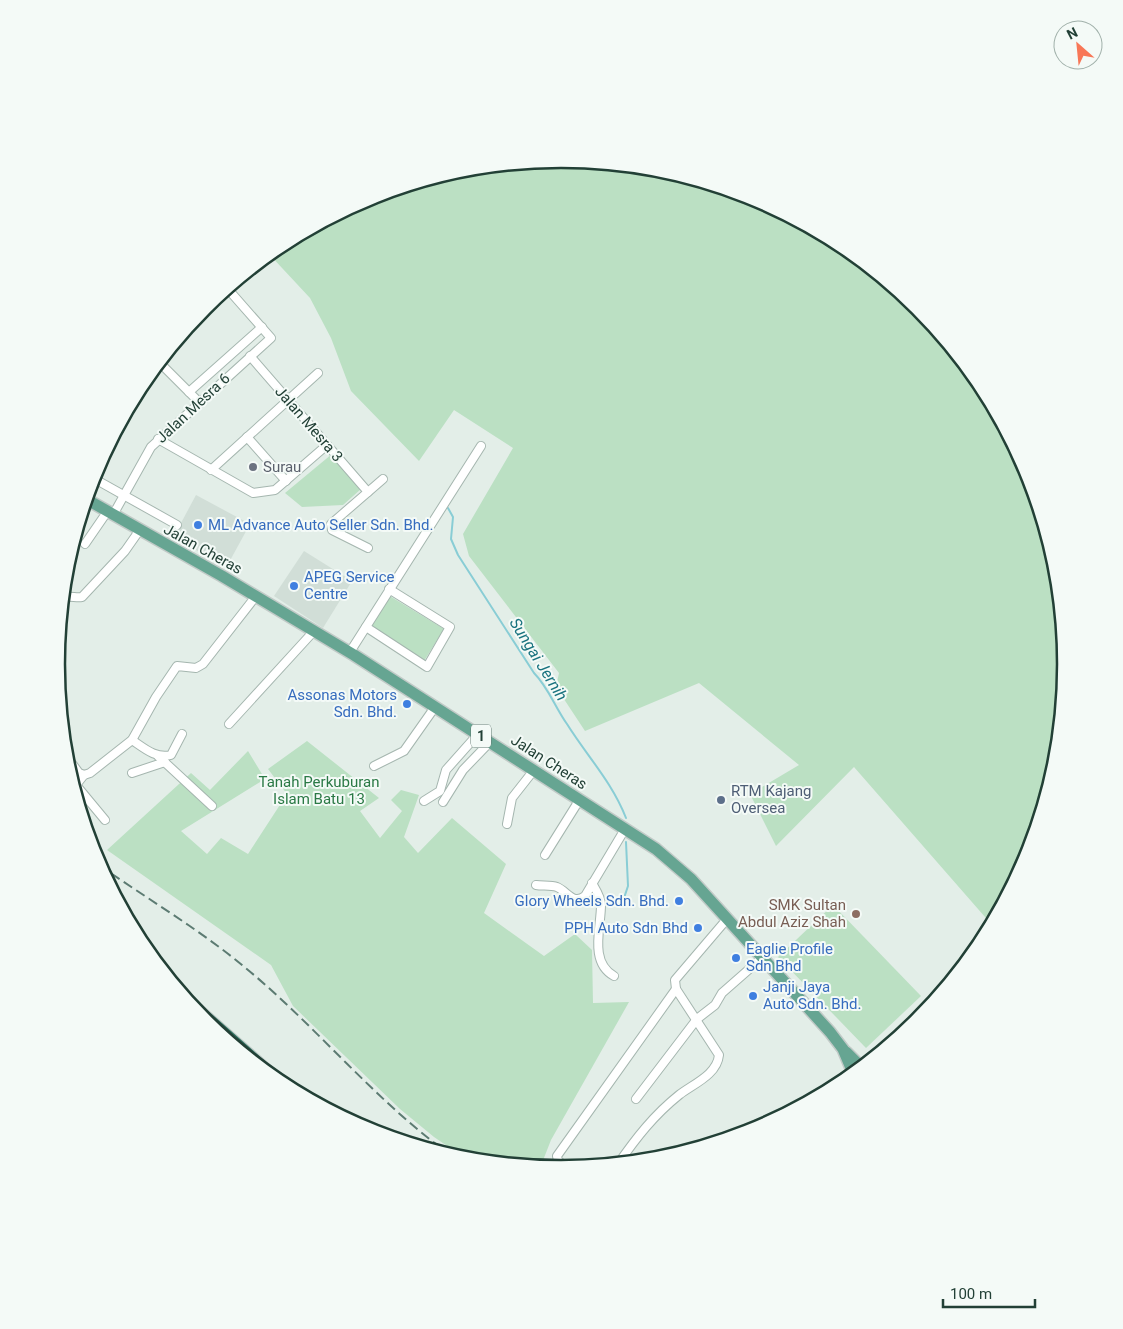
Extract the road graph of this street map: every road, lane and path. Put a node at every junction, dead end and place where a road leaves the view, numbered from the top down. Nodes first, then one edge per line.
1 (232, 293) edge
2 (262, 327) junction
3 (250, 356) junction
4 (164, 367) edge
5 (318, 373) dead end
6 (189, 392) junction
7 (288, 400) junction
8 (199, 402) junction
9 (247, 437) junction
10 (158, 439) junction
11 (327, 445) junction
12 (480, 446) dead end
13 (211, 470) junction
14 (383, 479) dead end
15 (286, 481) junction
16 (100, 482) edge
17 (368, 492) junction
18 (124, 495) junction
19 (92, 503) edge
20 (110, 514) junction
21 (177, 525) dead end
22 (139, 531) junction
23 (85, 544) dead end
24 (368, 548) dead end
25 (389, 589) junction
26 (70, 596) edge
27 (256, 596) junction
28 (366, 627) junction
29 (314, 631) junction
30 (350, 652) junction
31 (435, 707) junction
32 (229, 724) dead end
33 (182, 734) dead end
34 (478, 734) junction
35 (132, 740) junction
36 (490, 742) junction
37 (158, 756) junction
38 (165, 762) junction
39 (374, 766) dead end
40 (77, 770) edge
41 (534, 770) junction
42 (132, 773) dead end
43 (84, 775) junction
44 (79, 781) edge
45 (82, 792) edge
46 (580, 800) junction
47 (424, 801) dead end
48 (442, 802) dead end
49 (212, 806) dead end
50 (105, 820) dead end
51 (507, 824) dead end
52 (625, 829) junction
53 (546, 855) dead end
54 (592, 883) junction
55 (536, 886) dead end
56 (727, 919) junction
57 (762, 957) junction
58 (614, 976) dead end
59 (676, 989) junction
60 (697, 1019) junction
61 (843, 1049) junction
62 (857, 1063) edge
63 (851, 1067) edge
64 (636, 1099) dead end
65 (622, 1157) edge
66 (558, 1161) edge

1 - 2 street
2 - 3 street, Jalan Mesra 6
2 - 6 street
3 - 7 street, Jalan Mesra 3
3 - 8 street, Jalan Mesra 6
4 - 6 street
5 - 7 street
6 - 8 street
7 - 9 street
7 - 11 street, Jalan Mesra 3
8 - 10 street, Jalan Mesra 6
9 - 13 street
9 - 15 street
10 - 13 street
10 - 18 street, Jalan Mesra 6
11 - 15 street
11 - 17 street, Jalan Mesra 3
12 - 25 street
13 - 15 street
14 - 17 street
16 - 18 street
17 - 24 street
18 - 20 street, Jalan Mesra 6
18 - 21 street
19 - 20 main road, Jalan Cheras / 1
20 - 22 main road, Jalan Cheras / 1
20 - 23 street, Jalan Mesra 6
22 - 26 street
22 - 27 main road, Jalan Cheras / 1
25 - 28 street
25 - 28 street
27 - 29 main road, Jalan Cheras / 1
27 - 35 street
28 - 30 street
29 - 30 main road, Jalan Cheras / 1
29 - 32 street
30 - 31 main road, Jalan Cheras / 1
31 - 34 main road, Jalan Cheras / 1
31 - 39 street
33 - 37 street
34 - 36 main road, Jalan Cheras / 1
34 - 47 street
35 - 37 street
35 - 43 street
36 - 41 main road, Jalan Cheras / 1
36 - 48 street
37 - 38 street
38 - 42 street
38 - 49 street
40 - 43 street
41 - 46 main road, Jalan Cheras / 1
41 - 51 street
43 - 44 street
45 - 50 street
46 - 52 main road, Jalan Cheras / 1
46 - 53 street
52 - 54 street
52 - 56 main road, Jalan Cheras / 1
54 - 55 street
54 - 58 street
56 - 57 main road, Jalan Cheras / 1
56 - 59 street
57 - 60 street
57 - 61 main road, Jalan Cheras / 1
59 - 60 street
59 - 66 street
60 - 64 street
60 - 65 street
61 - 62 main road, Jalan Cheras / 1
61 - 63 main road, Jalan Cheras / 1

